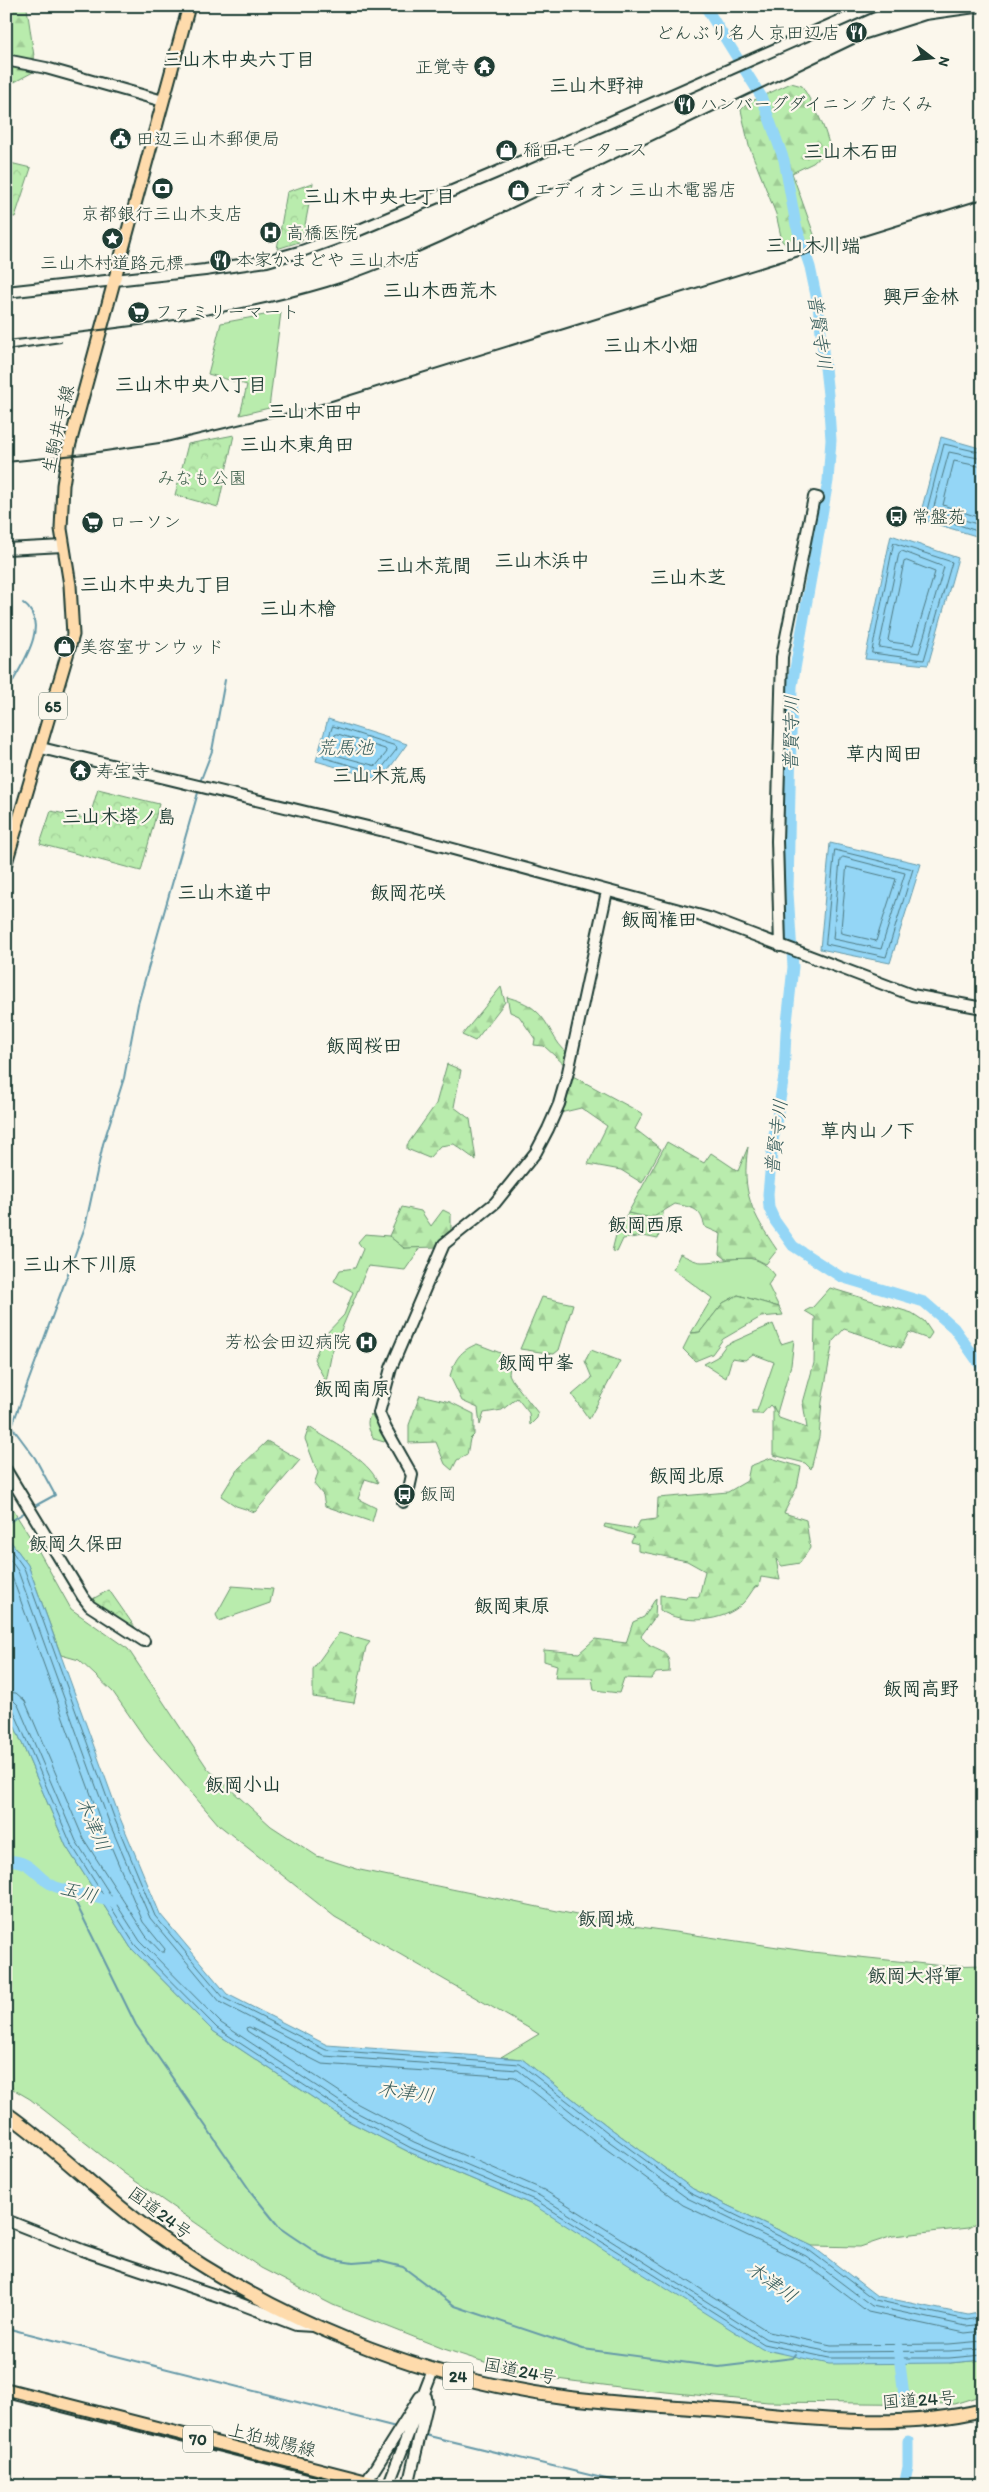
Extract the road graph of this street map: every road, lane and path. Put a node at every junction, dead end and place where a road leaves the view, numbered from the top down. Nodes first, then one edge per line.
1 (189, 6) edge
2 (873, 6) edge
3 (6, 60) edge
4 (163, 102) junction
5 (114, 280) junction
6 (6, 292) edge
7 (818, 498) dead end
8 (63, 546) junction
9 (6, 549) edge
10 (41, 748) junction
11 (6, 863) edge
12 (608, 891) junction
13 (783, 947) junction
14 (983, 1008) edge
15 (6, 1470) edge
16 (403, 1502) dead end
17 (144, 1641) dead end
18 (6, 2113) edge
19 (6, 2220) edge
20 (316, 2326) junction
21 (433, 2370) junction
22 (6, 2389) edge
23 (426, 2391) junction
24 (983, 2410) edge
25 (367, 2481) junction
26 (388, 2484) edge
27 (408, 2486) edge

1 - 4 main road, 生駒井手線 / 65
2 - 5 street
3 - 4 street
4 - 5 main road, 生駒井手線 / 65
5 - 6 street
5 - 8 main road, 生駒井手線 / 65
7 - 13 street
8 - 9 street
8 - 10 main road, 生駒井手線 / 65
10 - 11 main road, 生駒井手線 / 65
10 - 12 street
12 - 13 street
12 - 16 street
13 - 14 street
15 - 17 street
18 - 20 highway, 国道24号 / 24
19 - 20 street
20 - 21 highway, 国道24号 / 24
21 - 23 street
21 - 24 highway, 国道24号 / 24
22 - 25 main road, 上狛城陽線 / 70
23 - 25 street
23 - 26 street
23 - 27 street
25 - 26 main road, 上狛城陽線 / 70

